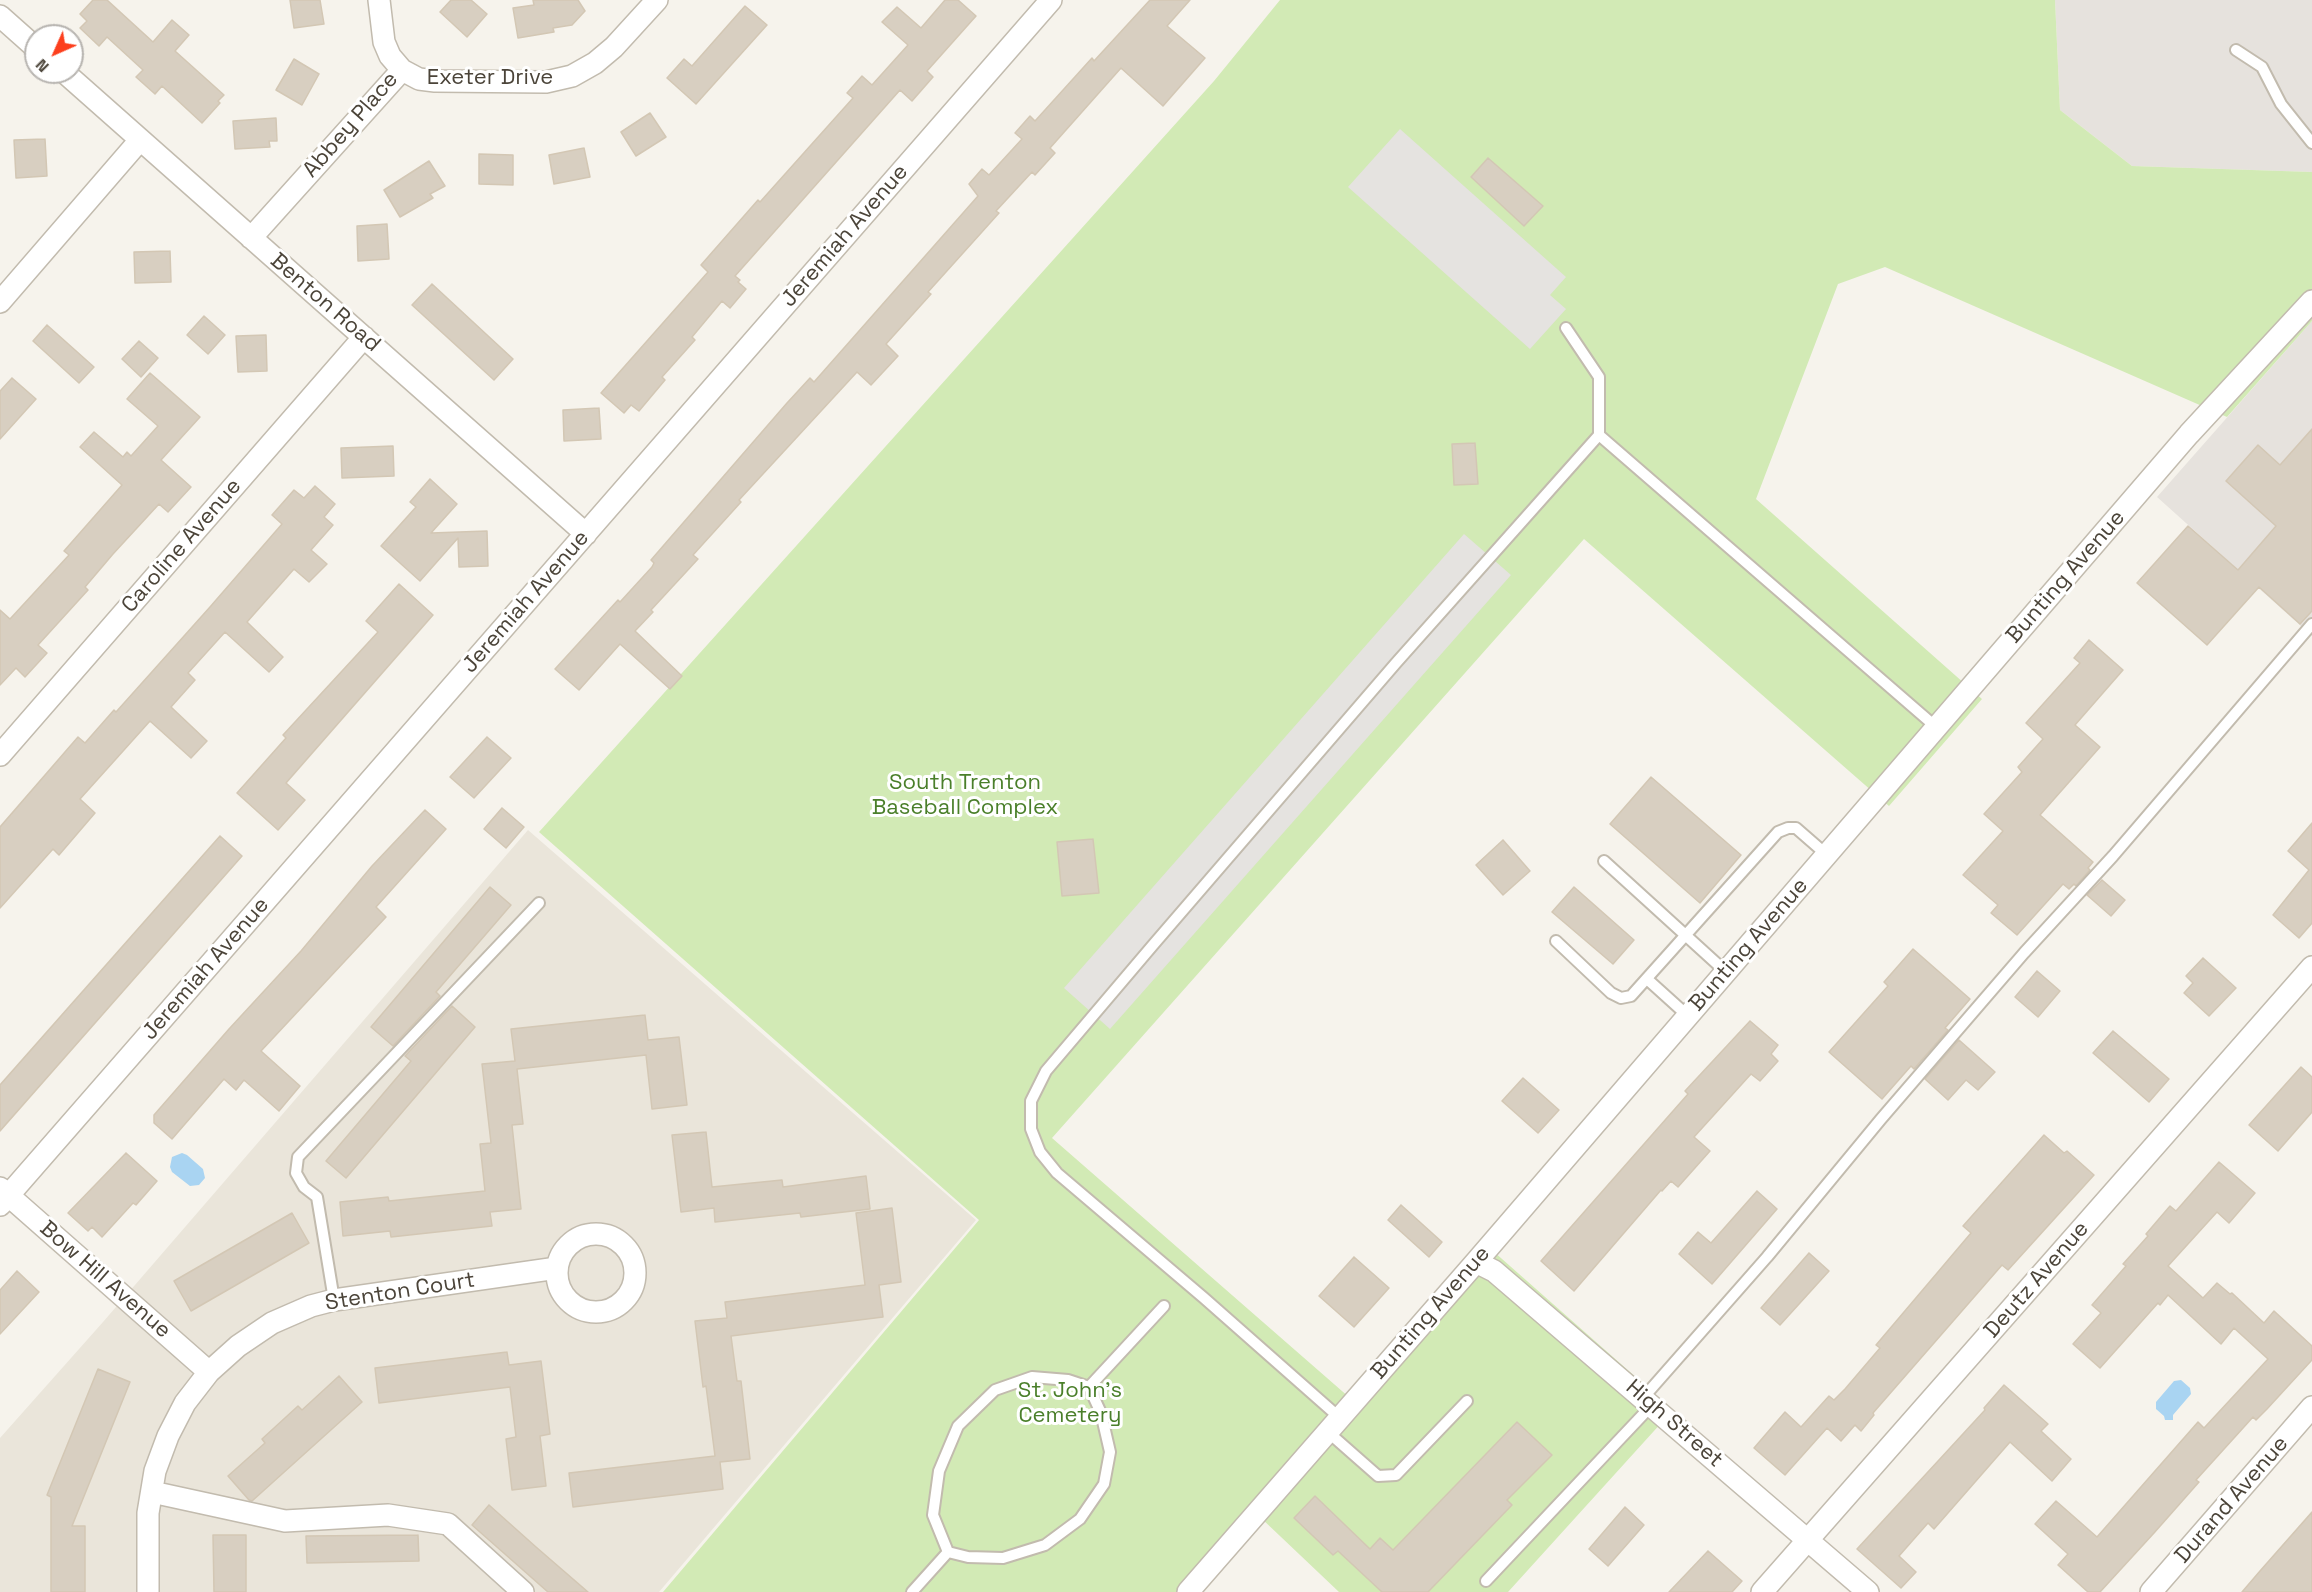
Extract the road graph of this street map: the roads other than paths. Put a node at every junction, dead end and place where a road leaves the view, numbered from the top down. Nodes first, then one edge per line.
1 (379, 0) edge
2 (657, 0) edge
3 (1051, 0) edge
4 (0, 16) edge
5 (24, 37) edge
6 (2236, 50) dead end
7 (402, 70) junction
8 (77, 84) edge
9 (140, 140) junction
10 (2312, 143) edge
11 (251, 238) junction
12 (0, 302) edge
13 (2312, 302) edge
14 (1566, 328) dead end
15 (364, 337) junction
16 (1599, 435) junction
17 (586, 534) junction
18 (2312, 624) edge
19 (1936, 727) junction
20 (0, 755) edge
21 (1827, 855) junction
22 (1604, 861) dead end
23 (539, 903) dead end
24 (1686, 936) junction
25 (1556, 941) dead end
26 (2312, 968) edge
27 (1726, 972) junction
28 (1647, 979) junction
29 (1688, 1016) junction
30 (3, 1196) edge
31 (1476, 1262) junction
32 (557, 1268) dead end
33 (334, 1300) junction
34 (1164, 1306) dead end
35 (209, 1372) junction
36 (1089, 1387) junction
37 (1467, 1401) dead end
38 (1648, 1402) junction
39 (2312, 1407) edge
40 (1334, 1425) junction
41 (152, 1492) junction
42 (1809, 1540) junction
43 (948, 1552) junction
44 (1486, 1581) dead end
45 (148, 1592) edge
46 (523, 1592) edge
47 (912, 1592) edge
48 (1188, 1592) edge
49 (1762, 1592) edge
50 (1868, 1592) edge
51 (2151, 1592) edge

1 - 7 street, Abbey Place
2 - 7 street, Exeter Drive
3 - 17 street, Jeremiah Avenue
4 - 5 street
6 - 10 lane
7 - 11 street, Abbey Place
8 - 9 street, Benton Road
9 - 11 street, Benton Road
9 - 12 street
11 - 15 street, Benton Road
13 - 19 street, Bunting Avenue
14 - 16 lane
15 - 17 street, Benton Road
15 - 20 street, Caroline Avenue
16 - 19 lane
16 - 40 lane
17 - 30 street, Jeremiah Avenue
18 - 38 lane
19 - 21 street, Bunting Avenue
21 - 24 lane
21 - 27 street, Bunting Avenue
22 - 24 lane
23 - 33 lane
24 - 27 lane
24 - 28 lane
25 - 28 lane
26 - 42 street, Deutz Avenue
27 - 29 street, Bunting Avenue
28 - 29 lane
29 - 31 street, Bunting Avenue
30 - 35 street, Bow Hill Avenue
31 - 38 street, High Street
31 - 40 street, Bunting Avenue
32 - 33 street, Stenton Court
33 - 35 street, Stenton Court
34 - 36 lane
35 - 41 street, Stenton Court
36 - 43 lane
36 - 43 lane
37 - 40 lane
38 - 42 street, High Street
38 - 44 lane
39 - 51 street, Durand Avenue
40 - 48 street, Bunting Avenue
41 - 45 street, Stenton Court
41 - 46 street
42 - 49 street, Deutz Avenue
42 - 50 street, High Street
43 - 47 lane

